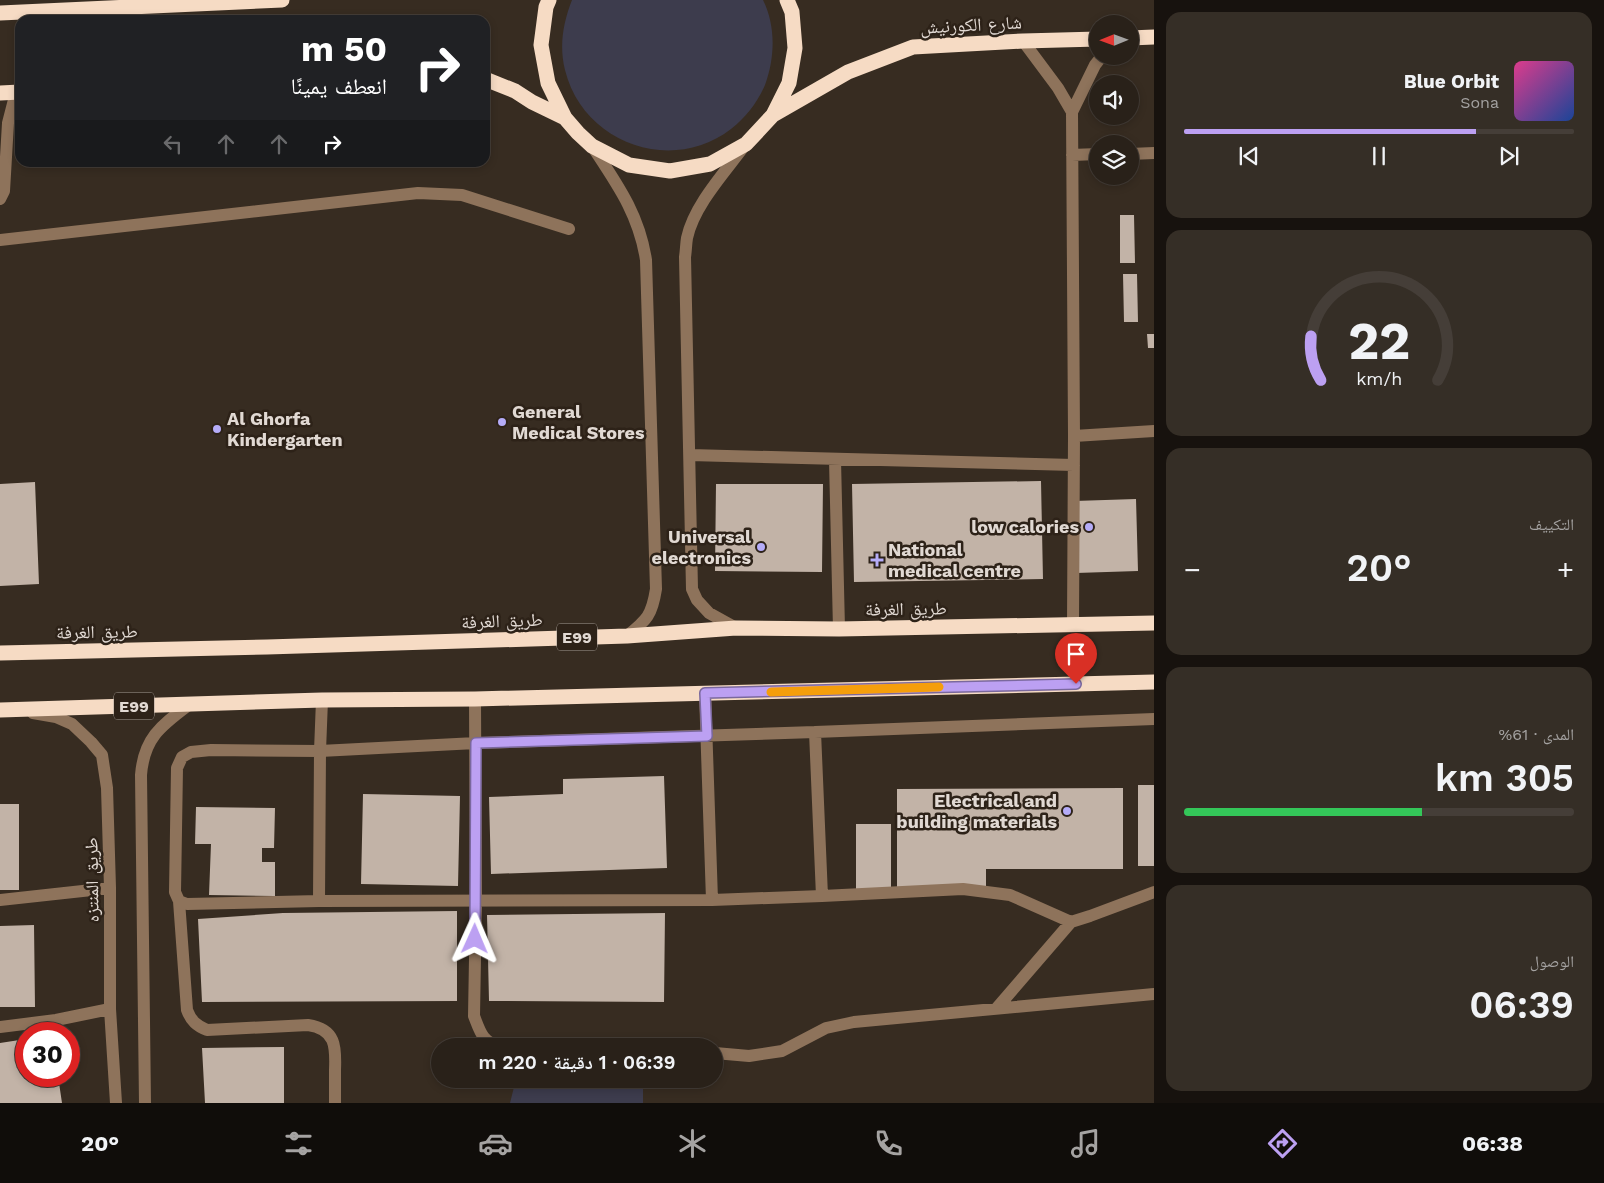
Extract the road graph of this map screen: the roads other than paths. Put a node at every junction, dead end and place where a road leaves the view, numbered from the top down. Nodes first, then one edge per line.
1 (282, 0) edge
2 (549, 0) edge
3 (787, 0) edge
4 (223, 1) edge
5 (182, 2) edge
6 (0, 13) edge
7 (1154, 37) edge
8 (1139, 38) edge
9 (1089, 39) edge
10 (1022, 41) junction
11 (1095, 65) edge
12 (490, 81) edge
13 (15, 92) edge
14 (0, 93) edge
15 (15, 101) edge
16 (1072, 112) junction
17 (773, 115) junction
18 (565, 118) junction
19 (746, 144) junction
20 (592, 146) junction
21 (1154, 153) edge
22 (1089, 154) edge
23 (1139, 154) edge
24 (1072, 155) junction
25 (0, 199) edge
26 (570, 229) dead end
27 (0, 240) edge
28 (1154, 431) edge
29 (1074, 436) junction
30 (690, 455) junction
31 (835, 460) junction
32 (1074, 465) junction
33 (1154, 623) edge
34 (1072, 625) junction
35 (736, 628) junction
36 (839, 629) junction
37 (627, 636) junction
38 (0, 652) edge
39 (1154, 682) edge
40 (705, 693) junction
41 (475, 699) junction
42 (322, 700) junction
43 (190, 704) junction
44 (0, 710) edge
45 (18, 710) junction
46 (1154, 719) edge
47 (815, 732) junction
48 (707, 736) junction
49 (476, 743) junction
50 (320, 750) junction
51 (110, 888) junction
52 (1154, 892) edge
53 (822, 896) junction
54 (0, 900) edge
55 (476, 900) junction
56 (712, 900) junction
57 (179, 901) junction
58 (319, 901) junction
59 (1070, 922) junction
60 (1154, 994) edge
61 (110, 1009) junction
62 (996, 1009) junction
63 (0, 1027) edge
64 (485, 1038) edge
65 (723, 1054) edge
66 (116, 1103) edge
67 (145, 1103) edge
68 (335, 1103) edge

1 - 4 highway
2 - 18 highway
3 - 17 highway
4 - 5 highway
5 - 6 highway
7 - 8 highway
9 - 10 highway, شارع الكورنيش
10 - 16 street
10 - 17 highway, شارع الكورنيش
11 - 16 street
12 - 18 highway
13 - 14 highway
15 - 25 street
16 - 24 street
17 - 19 highway
18 - 20 highway
19 - 20 highway
19 - 30 street
20 - 37 street
21 - 23 street
22 - 24 street
24 - 29 street
26 - 27 street
28 - 29 street
29 - 32 street
30 - 31 street
30 - 35 street
31 - 32 street
31 - 36 street
32 - 34 street
33 - 34 highway, طريق الغرفة / E99
34 - 36 highway, طريق الغرفة / E99
35 - 36 highway, طريق الغرفة / E99
35 - 37 highway, طريق الغرفة / E99
37 - 38 highway, طريق الغرفة / E99
39 - 40 highway, E99
40 - 41 highway, E99
40 - 48 street
41 - 42 highway, E99
41 - 49 street
42 - 43 highway, E99
42 - 50 street
43 - 45 highway, E99
43 - 67 street
44 - 45 highway, E99
45 - 51 street, طريق المنتزه
46 - 47 street
47 - 48 street
47 - 53 street
48 - 49 street
48 - 56 street
49 - 50 street
49 - 55 street
50 - 57 street
50 - 58 street
51 - 54 street
51 - 61 street, طريق المنتزه
52 - 59 street
53 - 56 street
53 - 59 street
55 - 56 street
55 - 58 street
55 - 64 street
57 - 58 street
57 - 68 street
59 - 62 street
60 - 62 street
61 - 63 street
61 - 66 street, طريق المنتزه
62 - 65 street

